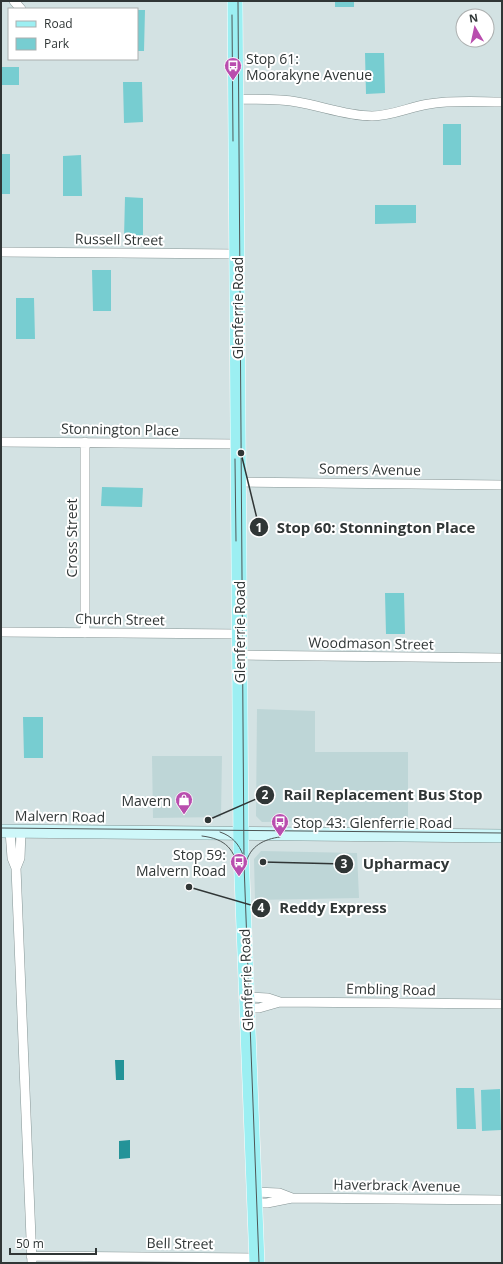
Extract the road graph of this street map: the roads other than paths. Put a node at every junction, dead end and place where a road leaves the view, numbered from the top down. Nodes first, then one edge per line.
1 (235, 1) edge
2 (236, 99) junction
3 (502, 102) edge
4 (1, 252) edge
5 (237, 254) junction
6 (1, 442) edge
7 (85, 442) junction
8 (238, 444) junction
9 (238, 482) junction
10 (502, 485) edge
11 (1, 632) edge
12 (85, 633) junction
13 (239, 634) junction
14 (239, 655) junction
15 (502, 658) edge
16 (10, 831) edge
17 (241, 834) junction
18 (502, 836) edge
19 (246, 1003) junction
20 (502, 1004) edge
21 (254, 1198) junction
22 (502, 1200) edge
23 (32, 1260) edge
24 (257, 1261) edge

1 - 2 main road, Glenferrie Road
2 - 3 street
2 - 5 main road, Glenferrie Road
4 - 5 street, Russell Street
5 - 8 main road, Glenferrie Road
6 - 7 street, Stonnington Place
7 - 8 street, Stonnington Place
7 - 12 street, Cross Street
8 - 9 main road, Glenferrie Road
9 - 10 street, Somers Avenue
9 - 13 main road, Glenferrie Road
11 - 12 street, Church Street
12 - 13 street, Church Street
13 - 14 main road, Glenferrie Road
14 - 15 street, Woodmason Street
14 - 17 main road, Glenferrie Road
16 - 17 main road, Malvern Road
16 - 23 street
17 - 18 main road, Malvern Road
17 - 19 main road, Glenferrie Road
19 - 20 street, Embling Road
19 - 21 main road, Glenferrie Road
21 - 22 street, Haverbrack Avenue
21 - 24 main road, Glenferrie Road
23 - 24 street, Bell Street

